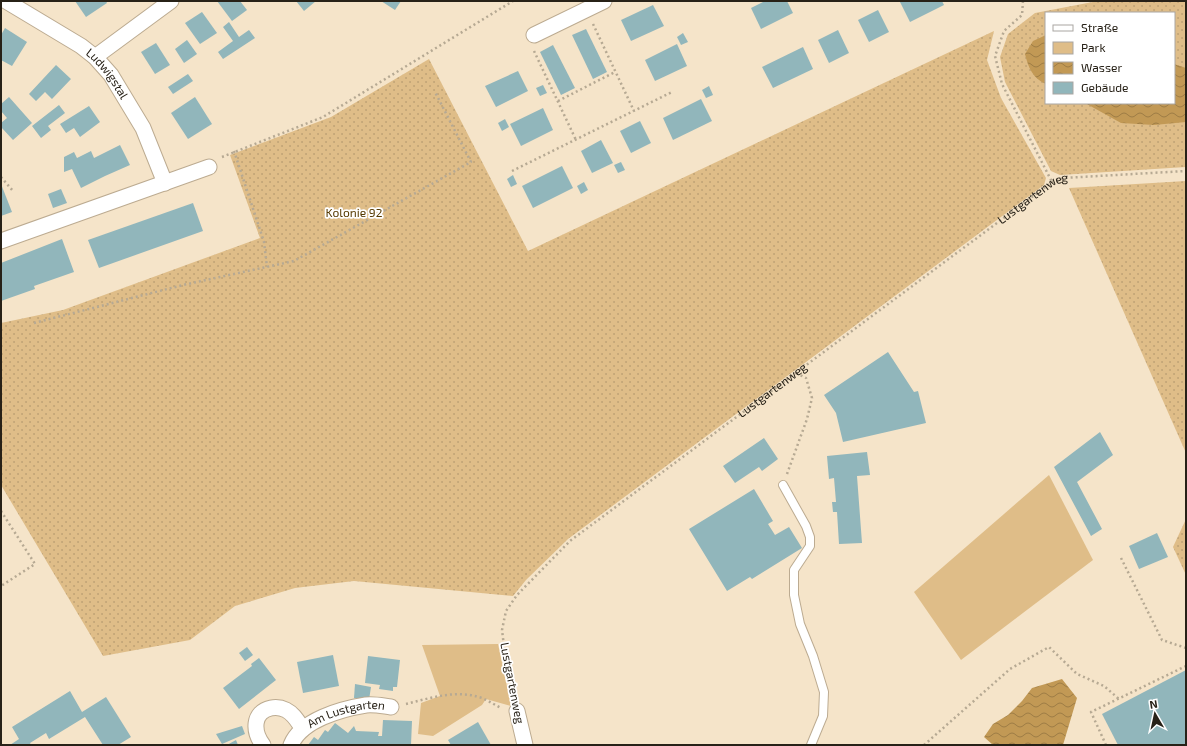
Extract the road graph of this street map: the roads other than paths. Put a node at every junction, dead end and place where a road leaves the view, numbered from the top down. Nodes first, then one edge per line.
1 (6, 1) edge
2 (171, 1) edge
3 (604, 1) edge
4 (534, 35) road end
5 (95, 57) junction
6 (210, 167) dead end
7 (165, 183) junction
8 (1, 241) edge
9 (782, 485) road end
10 (391, 707) road end
11 (517, 711) road end
12 (303, 729) junction
13 (263, 745) edge
14 (290, 745) edge
15 (525, 745) edge
16 (811, 745) edge

1 - 5 street, Ludwigstal
2 - 5 street
3 - 4 street
5 - 7 street, Ludwigstal
6 - 7 street
7 - 8 street
9 - 16 lane
10 - 12 street, Am Lustgarten
11 - 15 street, Lustgartenweg
12 - 13 street, Am Lustgarten
12 - 14 street, Am Lustgarten

